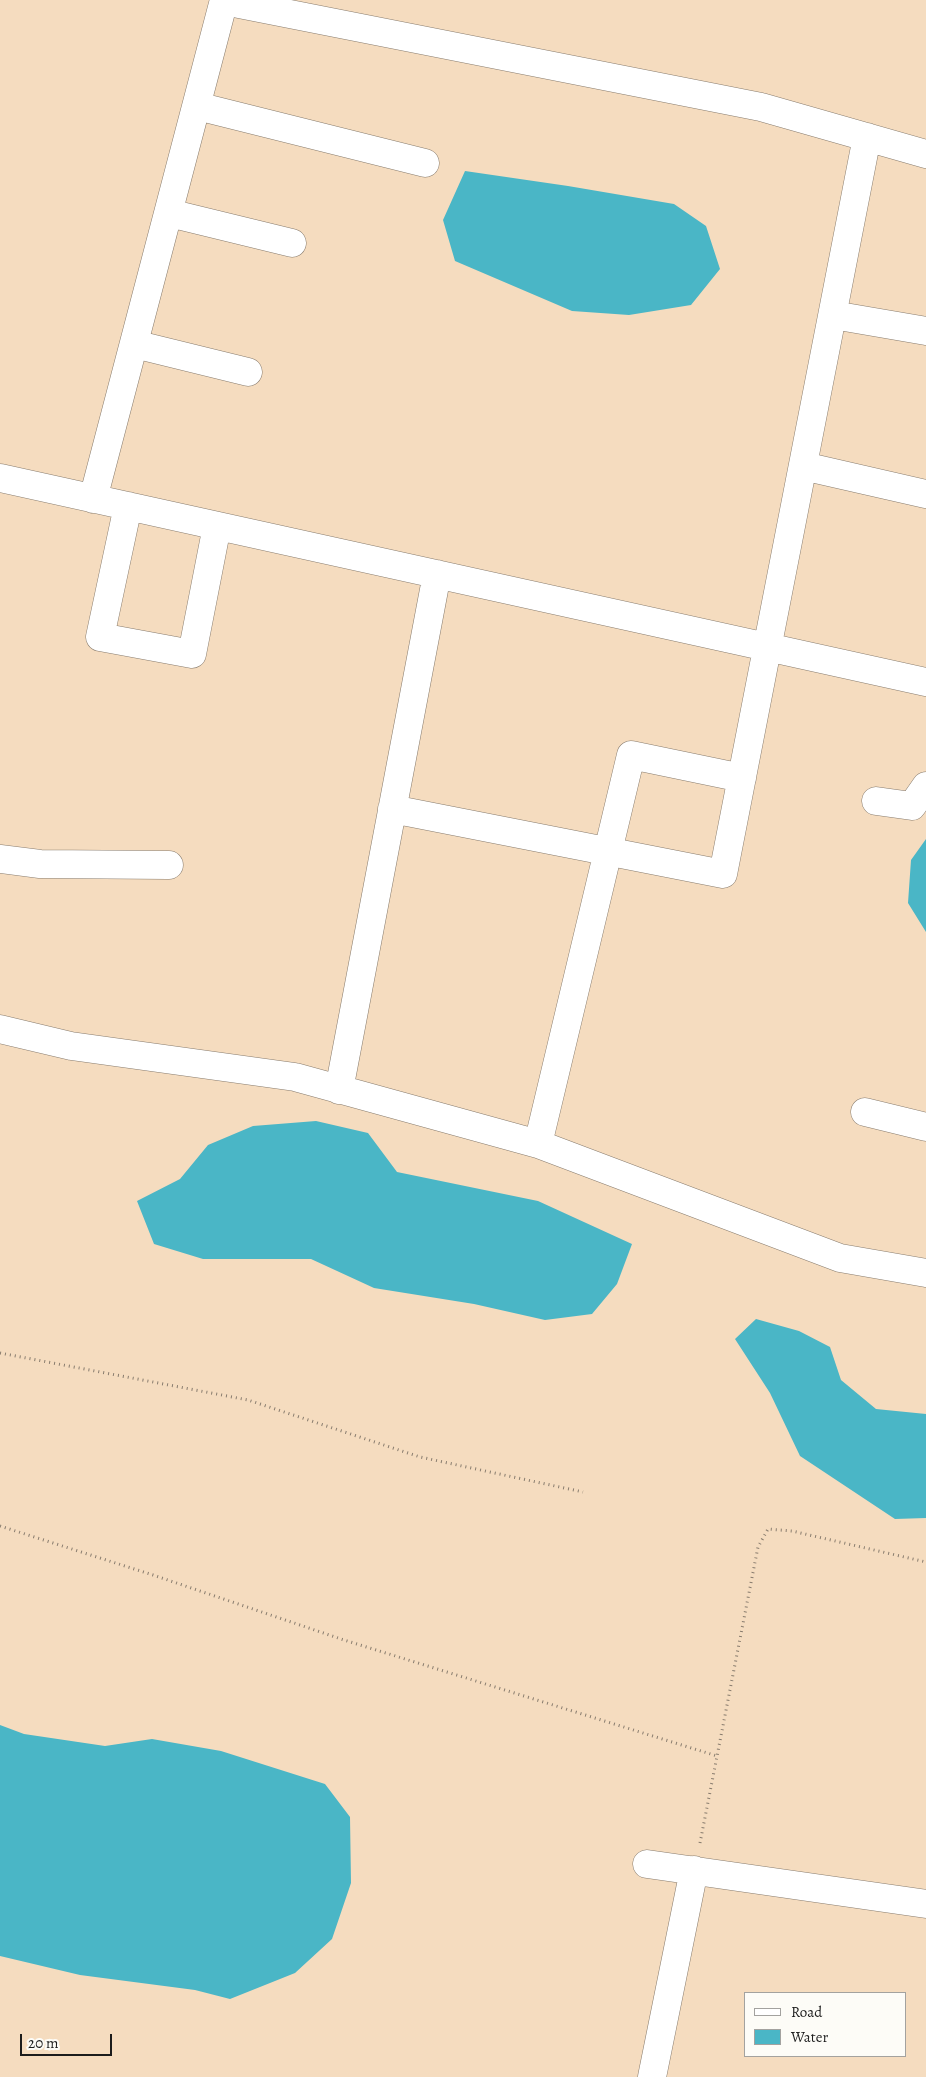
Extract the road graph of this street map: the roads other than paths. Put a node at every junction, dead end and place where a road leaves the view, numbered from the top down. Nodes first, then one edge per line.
1 (224, 0) edge
2 (197, 106) junction
3 (868, 137) junction
4 (926, 154) edge
5 (424, 163) dead end
6 (169, 213) junction
7 (292, 242) dead end
8 (833, 315) junction
9 (926, 331) edge
10 (134, 344) junction
11 (248, 372) dead end
12 (803, 466) junction
13 (0, 478) edge
14 (926, 494) edge
15 (93, 499) junction
16 (128, 506) junction
17 (217, 526) junction
18 (437, 574) junction
19 (768, 647) junction
20 (926, 681) edge
21 (742, 778) junction
22 (926, 786) edge
23 (876, 800) dead end
24 (392, 809) junction
25 (607, 850) junction
26 (0, 859) edge
27 (169, 865) dead end
28 (0, 1028) edge
29 (339, 1090) junction
30 (865, 1112) dead end
31 (926, 1127) edge
32 (538, 1144) junction
33 (926, 1273) edge
34 (647, 1864) dead end
35 (694, 1870) junction
36 (926, 1904) edge
37 (652, 2077) edge

1 - 2 street
1 - 3 street
2 - 5 street
2 - 6 street
3 - 4 street
3 - 8 street
6 - 7 street
6 - 10 street
8 - 9 street
8 - 12 street
10 - 11 street
10 - 15 street
12 - 14 street
12 - 19 street
13 - 15 street
15 - 16 street
16 - 17 street
16 - 17 street
17 - 18 street
18 - 19 street
18 - 24 street
19 - 20 street
19 - 21 street
21 - 25 street
21 - 25 street
22 - 23 street
24 - 25 street
24 - 29 street
25 - 32 street
26 - 27 street
28 - 29 street
29 - 32 street
30 - 31 street
32 - 33 street
34 - 35 street
35 - 36 street
35 - 37 street

